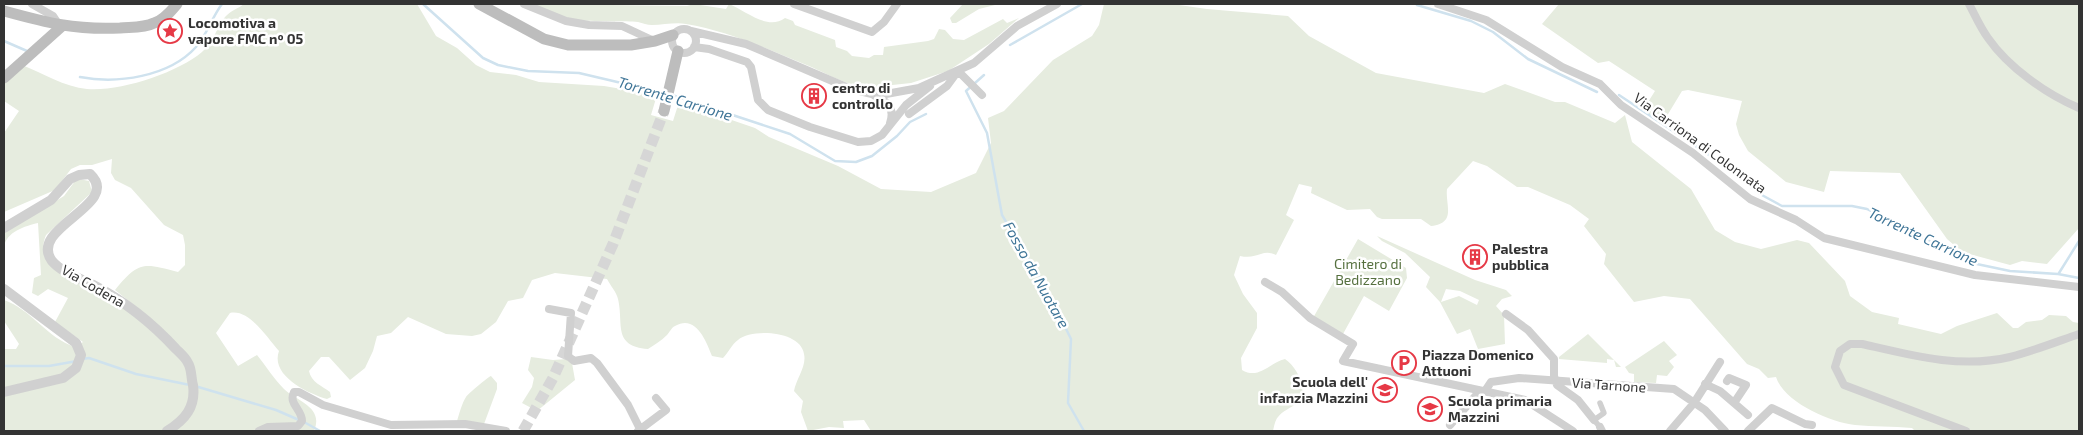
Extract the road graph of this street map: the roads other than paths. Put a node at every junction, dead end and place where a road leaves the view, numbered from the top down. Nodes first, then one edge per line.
1 (32, 4) edge
2 (177, 4) edge
3 (479, 4) edge
4 (524, 4) edge
5 (794, 4) edge
6 (897, 4) edge
7 (1057, 4) edge
8 (1438, 4) edge
9 (1969, 4) edge
10 (4, 11) edge
11 (59, 30) junction
12 (691, 31) junction
13 (656, 41) junction
14 (680, 46) junction
15 (958, 71) junction
16 (6, 74) edge
17 (943, 76) junction
18 (872, 94) junction
19 (982, 95) dead end
20 (665, 107) tunnel mouth
21 (2079, 108) edge
22 (909, 114) dead end
23 (887, 129) junction
24 (4, 228) edge
25 (1265, 282) dead end
26 (2079, 287) edge
27 (4, 288) edge
28 (549, 309) dead end
29 (1506, 314) dead end
30 (2079, 334) edge
31 (1720, 362) dead end
32 (1556, 381) junction
33 (1727, 381) dead end
34 (1706, 384) junction
35 (1482, 391) junction
36 (4, 392) edge
37 (656, 398) dead end
38 (1600, 403) dead end
39 (1694, 403) junction
40 (1734, 403) junction
41 (1748, 415) dead end
42 (1594, 420) junction
43 (1450, 425) dead end
44 (1812, 425) dead end
45 (459, 428) edge
46 (1601, 429) edge
47 (639, 430) edge
48 (167, 431) edge
49 (259, 431) edge
50 (506, 431) edge
51 (1573, 431) edge
52 (1670, 431) edge
53 (1724, 431) edge
54 (1748, 431) edge
55 (1966, 431) edge

1 - 11 street
2 - 11 main road
3 - 13 main road
4 - 13 street
5 - 6 street
7 - 15 street
8 - 26 street, Via Carriona di Colonnata
9 - 21 street
10 - 11 main road
11 - 16 main road
12 - 14 street
12 - 14 street
12 - 18 street
13 - 14 main road
14 - 20 main road
14 - 23 street
15 - 17 street
15 - 19 street
15 - 22 street
17 - 18 street
17 - 23 street
18 - 23 street
24 - 48 street, Via Codena
25 - 35 street
27 - 36 street
28 - 47 street
29 - 32 street
30 - 55 street
31 - 34 street
32 - 35 street, Via Tarnone
32 - 39 street, Via Tarnone
32 - 42 street
33 - 40 street
34 - 39 street
34 - 40 street
35 - 43 street, Via Tarnone
35 - 51 street
37 - 47 street
38 - 42 street
39 - 52 street
39 - 53 street, Via Tarnone
40 - 41 street
42 - 46 street
44 - 54 street
45 - 49 street
45 - 50 street

